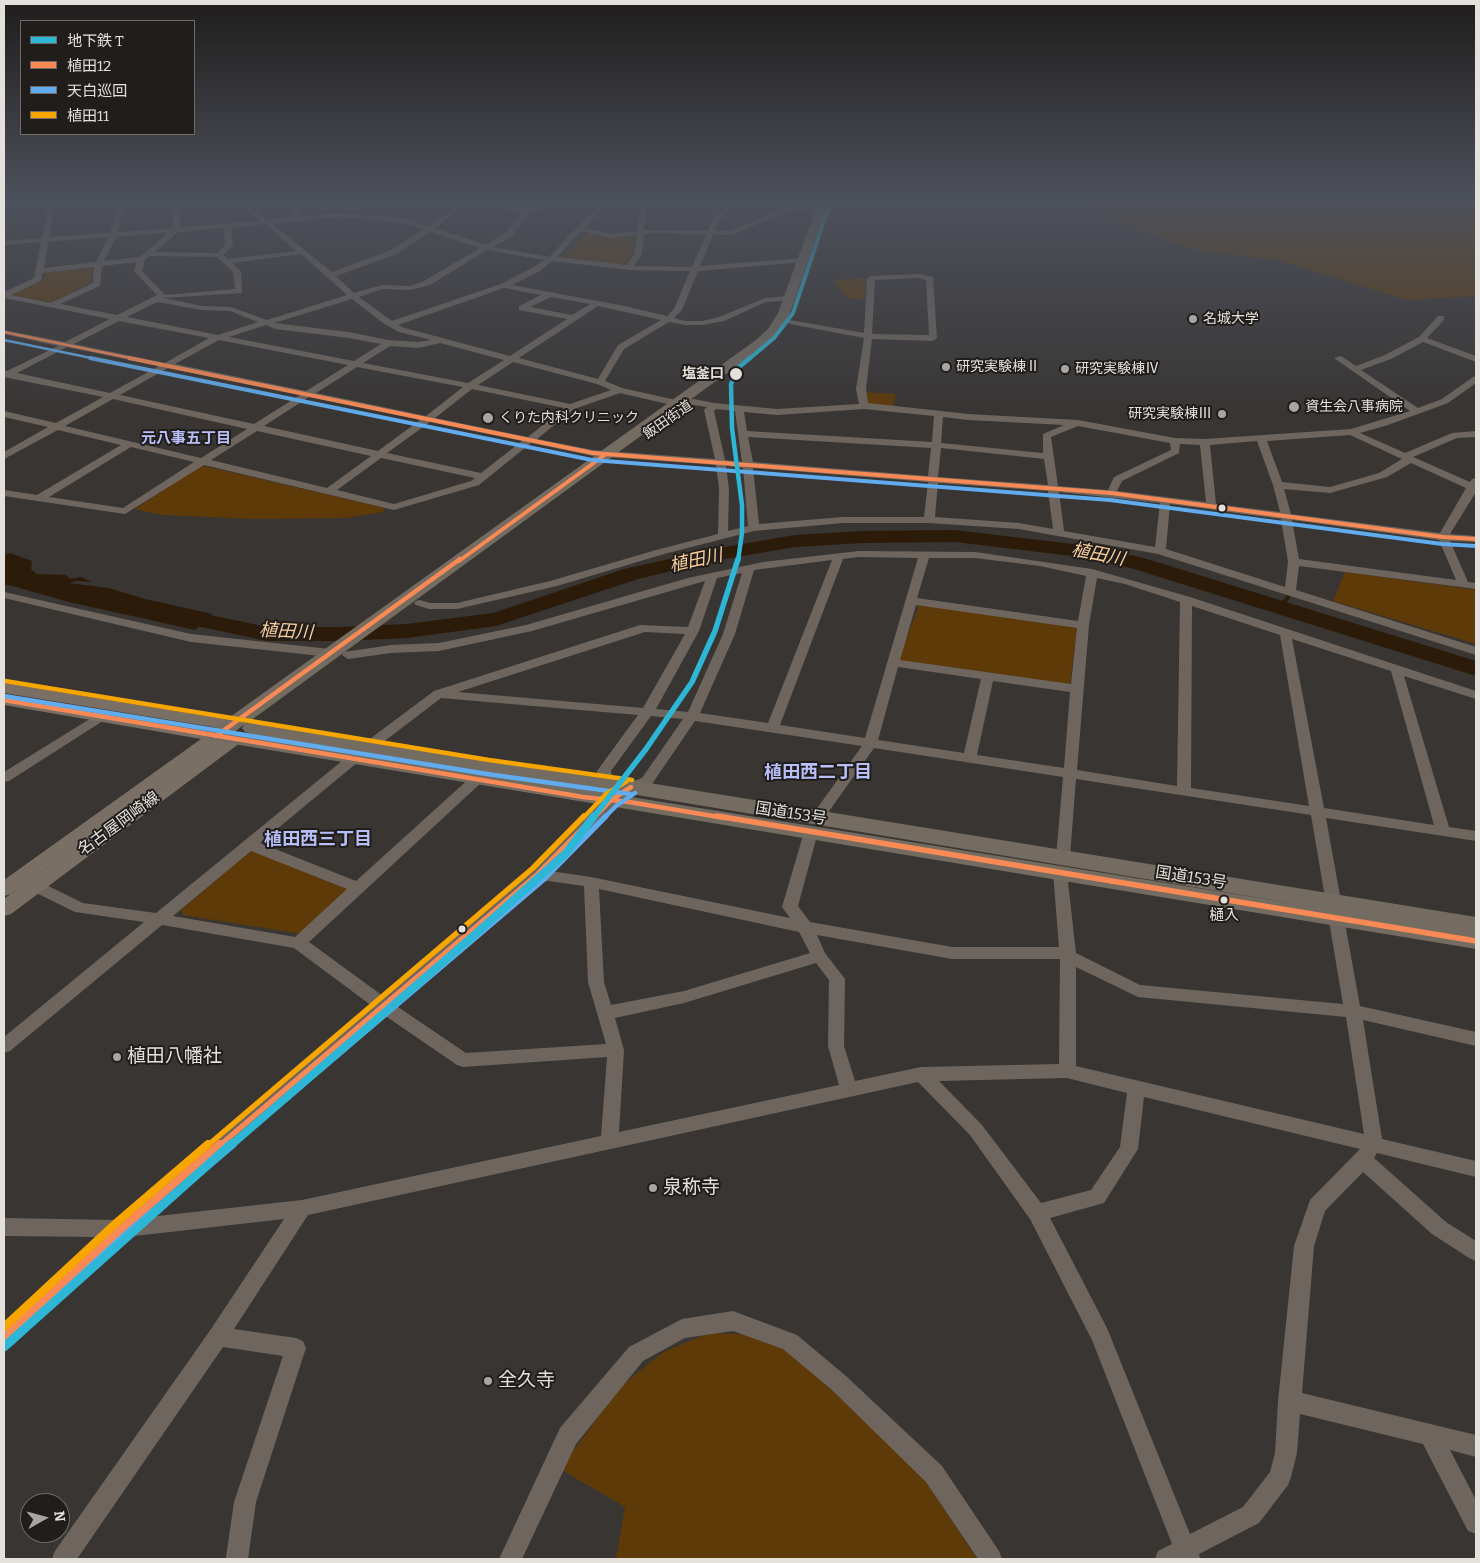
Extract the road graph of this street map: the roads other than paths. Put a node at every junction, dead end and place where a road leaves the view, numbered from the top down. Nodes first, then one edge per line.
1 (40, 272) edge
2 (98, 273) edge
3 (140, 273) edge
4 (237, 273) edge
5 (328, 273) edge
6 (337, 273) edge
7 (444, 273) edge
8 (529, 273) edge
9 (693, 273) edge
10 (799, 273) edge
11 (807, 273) edge
12 (331, 275) junction
13 (504, 286) junction
14 (550, 294) junction
15 (352, 295) junction
16 (4, 296) edge
17 (159, 298) junction
18 (790, 298) junction
19 (597, 303) junction
20 (52, 305) junction
21 (574, 318) junction
22 (1441, 318) dead end
23 (118, 319) junction
24 (668, 319) junction
25 (265, 322) junction
26 (790, 322) junction
27 (392, 324) junction
28 (4, 332) edge
29 (868, 336) junction
30 (216, 338) junction
31 (1422, 339) junction
32 (442, 341) junction
33 (388, 343) junction
34 (67, 345) junction
35 (1338, 358) dead end
36 (508, 359) junction
37 (1476, 359) edge
38 (355, 364) junction
39 (166, 366) junction
40 (1355, 369) junction
41 (5, 374) edge
42 (1476, 379) edge
43 (600, 382) junction
44 (470, 386) junction
45 (619, 390) junction
46 (308, 395) junction
47 (111, 396) junction
48 (694, 402) junction
49 (676, 403) junction
50 (714, 406) junction
51 (864, 406) junction
52 (571, 408) junction
53 (739, 409) junction
54 (1417, 411) junction
55 (4, 414) edge
56 (939, 414) junction
57 (428, 419) junction
58 (1078, 423) junction
59 (56, 427) junction
60 (256, 427) junction
61 (1351, 432) junction
62 (743, 434) junction
63 (1476, 434) edge
64 (1262, 438) junction
65 (530, 440) junction
66 (1176, 440) junction
67 (1205, 442) junction
68 (130, 444) junction
69 (936, 445) junction
70 (380, 454) junction
71 (613, 455) junction
72 (4, 456) edge
73 (1048, 456) junction
74 (1407, 458) junction
75 (201, 461) junction
76 (721, 464) junction
77 (748, 465) junction
78 (484, 476) junction
79 (933, 479) junction
80 (1278, 485) junction
81 (1475, 485) edge
82 (1053, 488) junction
83 (329, 491) junction
84 (4, 493) edge
85 (1111, 493) junction
86 (39, 498) junction
87 (1165, 500) junction
88 (1211, 505) junction
89 (1286, 516) junction
90 (929, 520) junction
91 (754, 528) junction
92 (1059, 532) junction
93 (722, 536) junction
94 (1443, 537) junction
95 (1476, 539) edge
96 (1160, 551) junction
97 (924, 555) junction
98 (838, 556) junction
99 (1294, 562) junction
100 (749, 568) junction
101 (1092, 572) junction
102 (712, 576) junction
103 (1464, 585) junction
104 (1476, 586) edge
105 (1290, 591) junction
106 (4, 595) edge
107 (1186, 599) junction
108 (911, 601) junction
109 (414, 607) junction
110 (1083, 625) junction
111 (693, 631) junction
112 (1284, 631) junction
113 (341, 650) junction
114 (1476, 651) edge
115 (894, 663) junction
116 (1396, 668) junction
117 (988, 676) junction
118 (4, 688) edge
119 (1077, 689) junction
120 (438, 694) junction
121 (1476, 695) edge
122 (4, 700) edge
123 (648, 711) junction
124 (101, 716) junction
125 (692, 716) junction
126 (772, 729) junction
127 (232, 732) junction
128 (870, 744) junction
129 (360, 753) junction
130 (969, 759) junction
131 (1071, 774) junction
132 (4, 778) edge
133 (477, 780) junction
134 (631, 788) junction
135 (609, 792) junction
136 (1184, 792) junction
137 (1317, 812) junction
138 (814, 825) junction
139 (1443, 831) junction
140 (1476, 836) edge
141 (250, 845) junction
142 (1062, 865) junction
143 (538, 874) junction
144 (591, 882) junction
145 (34, 886) junction
146 (359, 888) junction
147 (4, 889) edge
148 (4, 909) edge
149 (1334, 910) junction
150 (160, 919) junction
151 (1476, 924) edge
152 (805, 927) junction
153 (1476, 941) edge
154 (298, 943) junction
155 (819, 956) junction
156 (1068, 956) junction
157 (384, 1006) junction
158 (1353, 1011) junction
159 (605, 1013) junction
160 (1476, 1040) edge
161 (4, 1046) edge
162 (616, 1050) junction
163 (1067, 1071) junction
164 (922, 1074) junction
165 (1136, 1088) junction
166 (850, 1090) junction
167 (609, 1142) junction
168 (1374, 1144) junction
169 (1363, 1160) junction
170 (1476, 1169) edge
171 (302, 1208) junction
172 (1037, 1212) junction
173 (4, 1228) edge
174 (121, 1229) junction
175 (1476, 1252) edge
176 (218, 1336) junction
177 (4, 1337) edge
178 (1289, 1400) junction
179 (1430, 1435) junction
180 (1476, 1446) edge
181 (1476, 1523) edge
182 (1187, 1554) edge
183 (237, 1558) edge
184 (63, 1559) edge
185 (510, 1559) edge
186 (991, 1559) edge
187 (1166, 1559) edge

1 - 16 street
2 - 20 street
3 - 17 street
4 - 17 street
5 - 12 street
6 - 12 street
7 - 15 street
8 - 13 street
9 - 24 street
10 - 18 highway, 飯田街道
11 - 26 highway, 飯田街道
12 - 15 street
13 - 14 street
13 - 27 street
14 - 19 street
14 - 21 street
15 - 25 street
15 - 27 street
16 - 20 street
17 - 23 street
17 - 25 street
18 - 24 street
18 - 49 highway, 飯田街道
19 - 21 street
19 - 24 street
20 - 23 street
21 - 36 street
22 - 31 street
23 - 30 street
23 - 34 street
24 - 43 street
25 - 30 street
25 - 33 street
26 - 29 street
26 - 48 highway, 飯田街道
27 - 32 street
28 - 34 street
29 - 29 street
29 - 51 street
30 - 38 street
30 - 39 street
31 - 37 street
31 - 40 street
32 - 33 street
32 - 36 street
33 - 38 street
34 - 39 street
34 - 41 street
35 - 40 street
36 - 43 street
36 - 44 street
38 - 44 street
38 - 46 street
39 - 46 street
39 - 47 street
40 - 54 street
41 - 47 street
42 - 54 street
43 - 45 street
44 - 52 street
44 - 57 street
45 - 49 street
45 - 52 street
46 - 57 street
46 - 60 street
47 - 59 street
47 - 60 street
48 - 49 street
48 - 50 street
48 - 71 highway, 飯田街道
49 - 71 highway, 飯田街道
50 - 53 street
50 - 76 street
51 - 53 street
51 - 56 street
52 - 65 street
53 - 62 street
54 - 61 street
55 - 59 street
56 - 58 street
56 - 69 street
57 - 65 street
57 - 70 street
58 - 66 street
58 - 73 street
59 - 68 street
59 - 72 street
60 - 70 street
60 - 75 street
61 - 64 street
61 - 74 street
62 - 69 street
62 - 77 street
63 - 74 street
64 - 67 street
64 - 80 street
65 - 71 street
65 - 78 street
66 - 67 street
66 - 85 street
67 - 88 street
68 - 75 street
68 - 86 street
69 - 73 street
69 - 79 street
70 - 78 street
70 - 83 street
71 - 76 street
71 - 109 highway, 飯田街道
71 - 113 highway, 飯田街道
73 - 82 street
74 - 80 street
74 - 81 street
75 - 83 street
75 - 86 street
76 - 77 street
76 - 93 street
77 - 79 street
77 - 91 street
78 - 83 street
79 - 82 street
79 - 90 street
80 - 89 street
81 - 94 street
82 - 85 street
82 - 92 street
84 - 86 street
85 - 87 street
87 - 88 street
87 - 96 street
88 - 89 street
89 - 94 street
89 - 99 street
90 - 91 street
90 - 92 street
91 - 93 street
92 - 96 street
93 - 109 street
94 - 95 street
94 - 103 street
96 - 105 street
97 - 98 street
97 - 101 street
97 - 108 street
98 - 100 street
98 - 126 street
99 - 103 street
99 - 105 street
100 - 102 street
100 - 125 street
101 - 107 street
101 - 110 street
102 - 111 street
102 - 113 street
103 - 104 street
105 - 114 street
106 - 113 street
107 - 112 street
107 - 136 street
108 - 110 street
108 - 115 street
109 - 113 highway, 飯田街道
110 - 119 street
111 - 120 street
111 - 123 street
112 - 116 street
112 - 137 street
113 - 127 highway, 飯田街道
115 - 117 street
115 - 128 street
116 - 121 street
116 - 139 street
117 - 119 street
117 - 130 street
118 - 127 main road
119 - 131 street
120 - 123 street
120 - 129 street
122 - 124 main road
123 - 125 street
123 - 135 street
124 - 127 main road
124 - 132 street
125 - 126 street
125 - 134 street
126 - 128 street
127 - 129 highway, 国道153号
127 - 145 main road, 名古屋岡崎線
127 - 147 main road, 名古屋岡崎線
128 - 130 street
128 - 138 street
129 - 133 highway, 国道153号
129 - 135 highway, 国道153号
129 - 141 street
130 - 131 street
131 - 136 street
131 - 142 street
133 - 135 highway, 国道153号
133 - 146 street
134 - 135 highway, 国道153号
134 - 138 highway, 国道153号
135 - 138 highway, 国道153号
135 - 143 street
136 - 137 street
137 - 139 street
137 - 149 street
138 - 142 highway, 国道153号
138 - 152 street
139 - 140 street
141 - 146 street
141 - 150 street
142 - 149 highway, 国道153号
142 - 156 street
143 - 144 street
143 - 157 street
144 - 152 street
144 - 159 street
145 - 148 main road, 名古屋岡崎線
145 - 150 street
146 - 154 street
149 - 151 highway, 国道153号
149 - 153 highway, 国道153号
149 - 158 street
150 - 154 street
150 - 161 street
152 - 155 street
152 - 156 street
154 - 157 street
155 - 159 street
155 - 166 street
156 - 158 street
156 - 163 street
157 - 162 street
157 - 174 street
158 - 160 street
158 - 168 street
159 - 162 street
162 - 167 street
163 - 164 street
163 - 165 street
164 - 166 street
164 - 172 street
165 - 168 street
165 - 172 street
166 - 167 street
167 - 171 street
168 - 169 street
168 - 170 street
169 - 175 street
169 - 178 street
171 - 174 street
171 - 176 street
172 - 182 street
173 - 174 street
174 - 177 street
176 - 183 street
176 - 184 street
178 - 179 street
178 - 182 street
179 - 180 street
179 - 181 street
182 - 187 street
185 - 186 street

